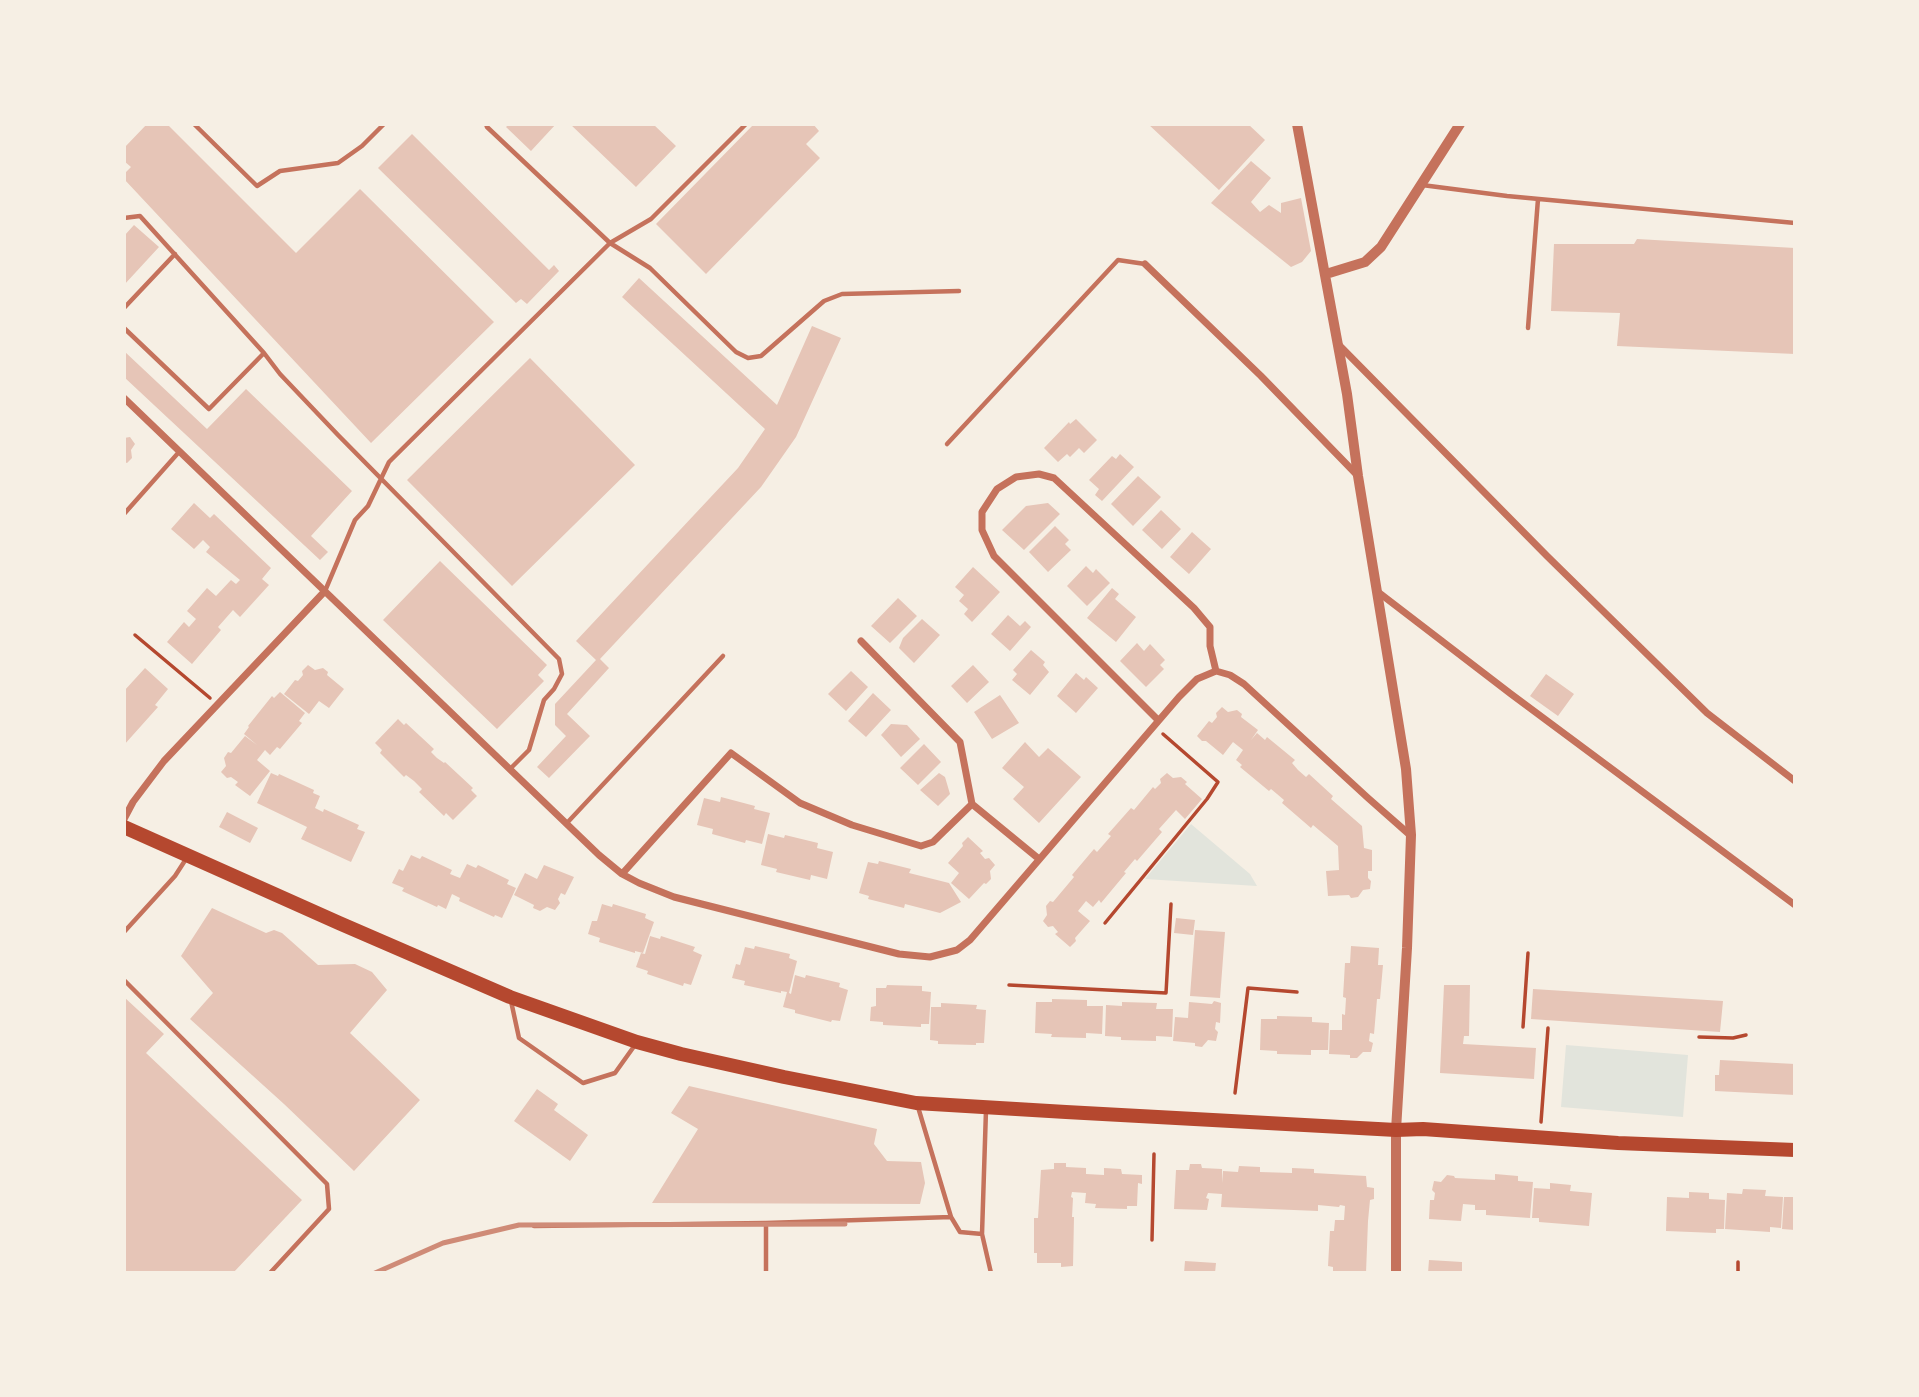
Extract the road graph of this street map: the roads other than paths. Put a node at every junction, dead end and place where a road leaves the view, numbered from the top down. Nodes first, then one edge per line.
1 (194, 124) edge
2 (384, 124) edge
3 (486, 124) edge
4 (746, 124) edge
5 (1297, 124) edge
6 (1460, 124) edge
7 (1421, 185) junction
8 (1538, 199) junction
9 (124, 218) edge
10 (1795, 223) edge
11 (610, 243) junction
12 (175, 254) junction
13 (1146, 264) joint
14 (1326, 274) junction
15 (959, 291) dead end
16 (124, 308) edge
17 (1528, 327) dead end
18 (124, 328) edge
19 (1338, 345) junction
20 (264, 353) junction
21 (124, 398) edge
22 (947, 444) dead end
23 (180, 452) junction
24 (1358, 476) junction
25 (381, 479) junction
26 (124, 514) edge
27 (325, 591) junction
28 (1378, 592) junction
29 (861, 641) dead end
30 (723, 656) dead end
31 (1216, 671) junction
32 (1156, 723) junction
33 (510, 769) junction
34 (1795, 781) edge
35 (972, 804) junction
36 (124, 819) edge
37 (566, 824) junction
38 (124, 827) edge
39 (1411, 835) junction
40 (189, 856) junction
41 (1039, 859) junction
42 (622, 874) junction
43 (1795, 905) edge
44 (124, 932) edge
45 (124, 980) edge
46 (510, 997) junction
47 (637, 1042) junction
48 (916, 1102) junction
49 (986, 1107) junction
50 (1396, 1130) junction
51 (1795, 1150) edge
52 (951, 1217) junction
53 (766, 1223) junction
54 (534, 1226) dead end
55 (982, 1234) junction
56 (270, 1273) edge
57 (766, 1273) edge
58 (991, 1273) edge
59 (1396, 1273) edge

1 - 2 lane
3 - 11 lane
4 - 11 lane
5 - 14 street
6 - 7 street
7 - 8 lane
7 - 14 street
8 - 10 lane
8 - 17 lane
9 - 12 lane
11 - 15 lane
11 - 25 lane
12 - 16 lane
12 - 20 lane
13 - 22 lane
13 - 24 street
14 - 19 street
18 - 20 lane
19 - 24 street
19 - 34 street
20 - 25 lane
21 - 23 street
23 - 26 lane
23 - 27 street
24 - 28 street
25 - 27 lane
25 - 33 lane
27 - 33 street
27 - 36 street
28 - 39 street
28 - 43 street
29 - 35 street
30 - 37 lane
31 - 32 street
31 - 32 street
31 - 39 street
32 - 41 street
33 - 37 street
35 - 41 street
35 - 42 street
37 - 42 street
38 - 40 main road
39 - 50 street
40 - 44 lane
40 - 46 main road
41 - 42 street
45 - 56 lane
46 - 47 main road
46 - 47 lane
47 - 48 main road
48 - 49 main road
48 - 52 lane
49 - 50 main road
49 - 55 lane
50 - 51 main road
50 - 59 street
52 - 53 lane
52 - 55 lane
53 - 54 lane
53 - 57 lane
55 - 58 lane

